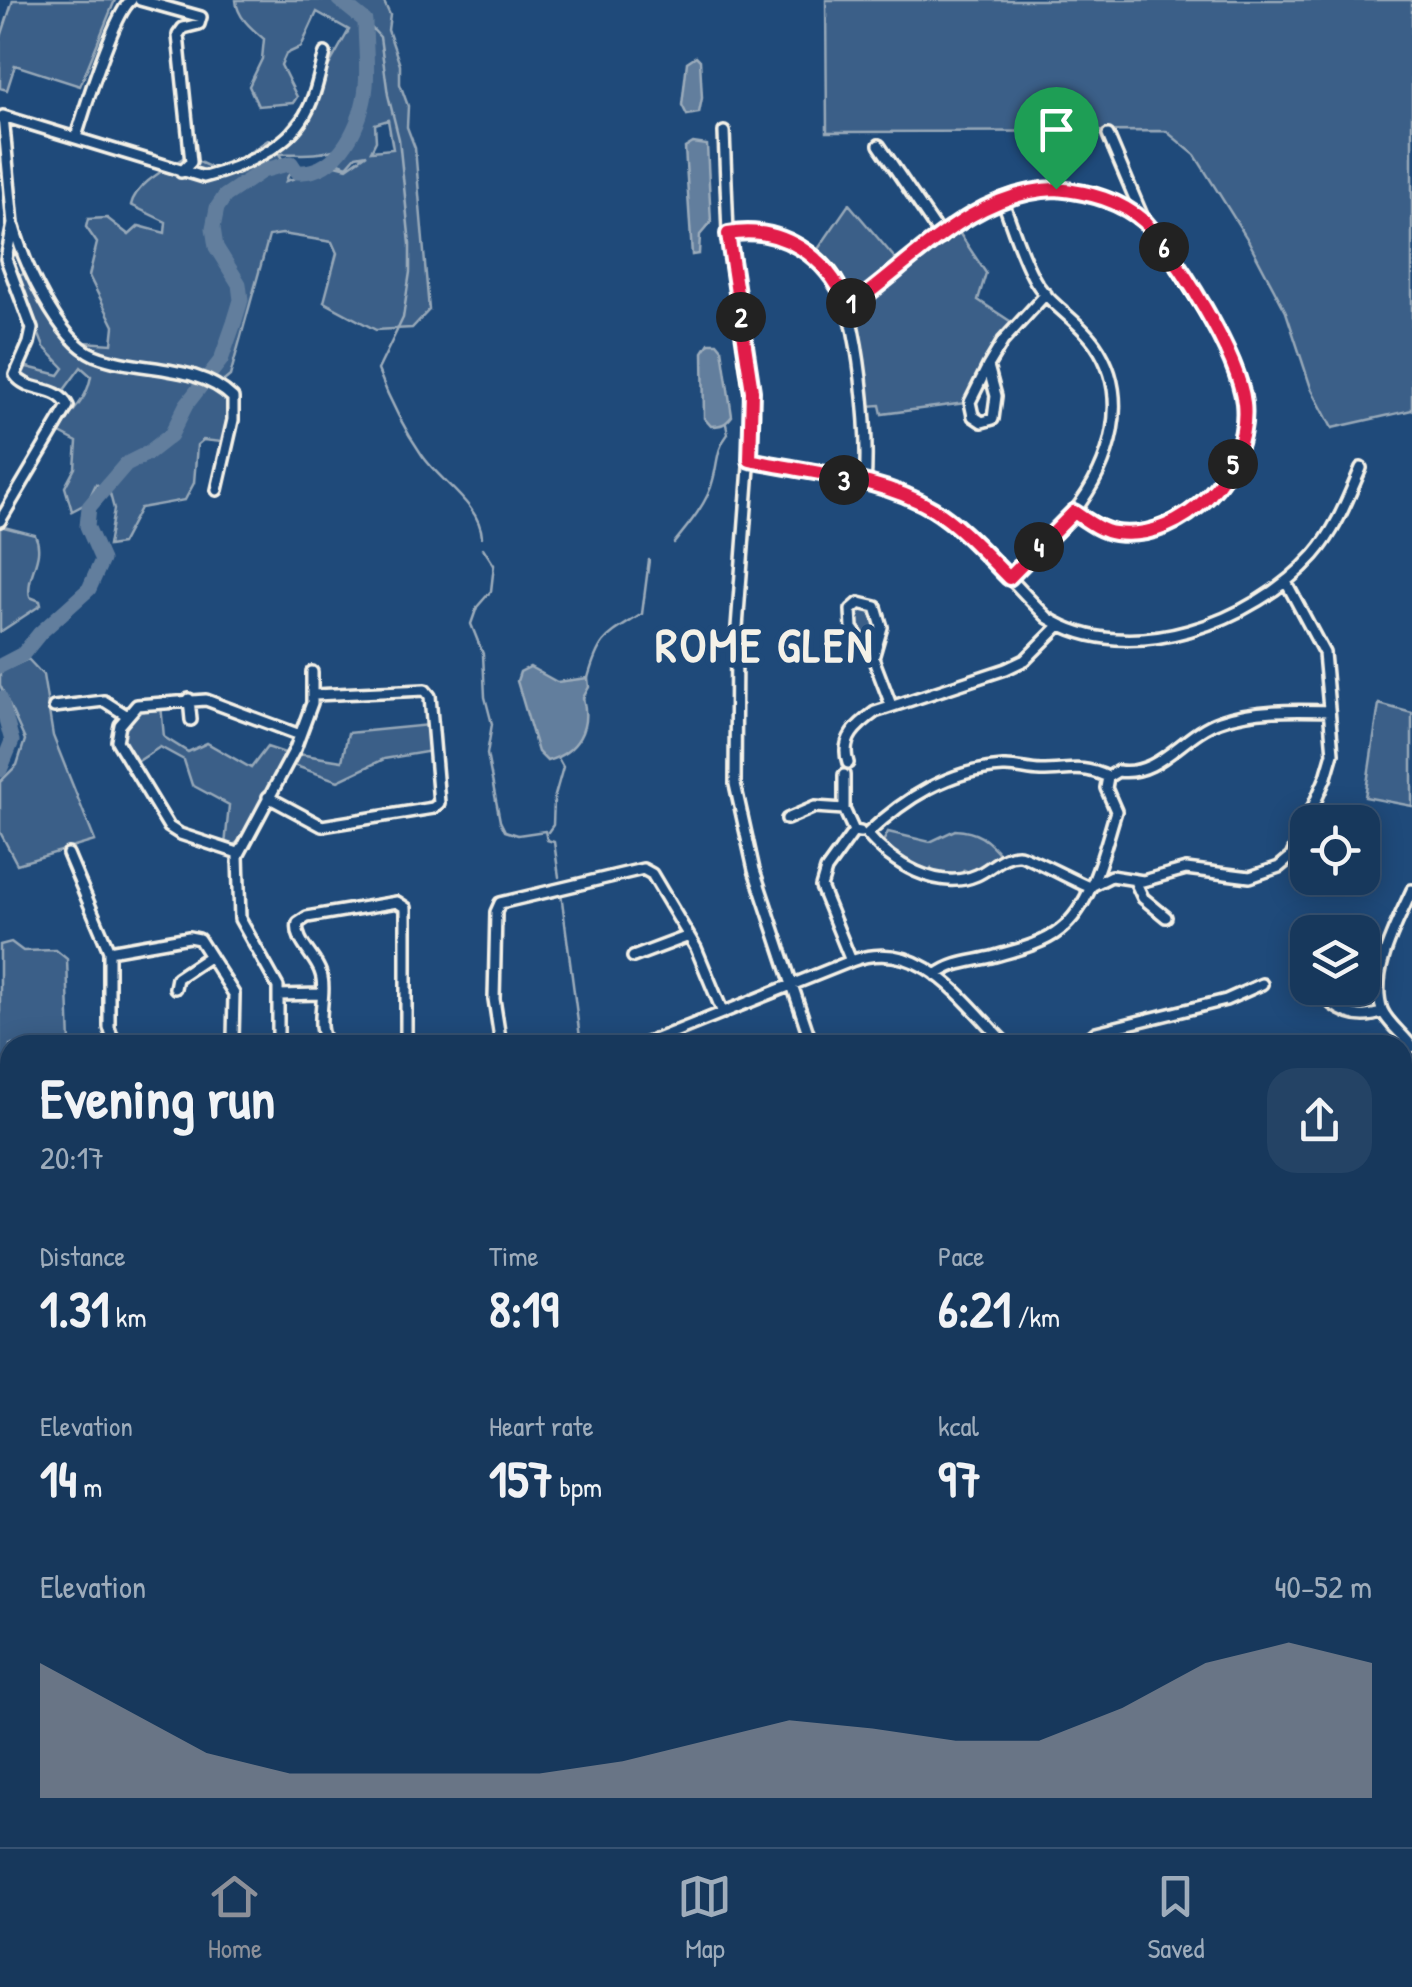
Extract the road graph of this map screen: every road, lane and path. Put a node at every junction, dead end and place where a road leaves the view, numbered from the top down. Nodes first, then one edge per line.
1 (131, 0) edge
2 (140, 0) edge
3 (324, 53) dead end
4 (2, 115) edge
5 (724, 132) dead end
6 (1108, 135) dead end
7 (76, 137) junction
8 (879, 146) dead end
9 (180, 172) junction
10 (1002, 199) junction
11 (1145, 222) junction
12 (13, 224) junction
13 (728, 234) junction
14 (942, 238) junction
15 (1046, 294) junction
16 (847, 304) junction
17 (988, 366) junction
18 (750, 460) junction
19 (1361, 468) dead end
20 (865, 484) junction
21 (217, 490) dead end
22 (1074, 512) junction
23 (0, 521) edge
24 (1009, 578) junction
25 (1286, 582) junction
26 (1060, 625) junction
27 (873, 658) junction
28 (312, 672) dead end
29 (314, 695) junction
30 (189, 699) junction
31 (891, 704) junction
32 (54, 707) dead end
33 (1328, 711) junction
34 (126, 715) junction
35 (192, 720) dead end
36 (300, 735) junction
37 (848, 763) dead end
38 (844, 775) dead end
39 (1108, 777) junction
40 (268, 797) junction
41 (844, 810) junction
42 (788, 819) dead end
43 (854, 832) junction
44 (867, 834) junction
45 (238, 853) junction
46 (68, 854) dead end
47 (1135, 880) junction
48 (1089, 887) junction
49 (1412, 890) edge
50 (1166, 917) dead end
51 (689, 936) junction
52 (109, 951) junction
53 (210, 956) junction
54 (633, 957) dead end
55 (851, 961) junction
56 (936, 975) junction
57 (1262, 984) dead end
58 (791, 985) junction
59 (175, 988) dead end
60 (322, 994) junction
61 (278, 995) junction
62 (1334, 1005) edge
63 (1383, 1012) junction
64 (724, 1013) junction
65 (112, 1035) edge
66 (234, 1035) edge
67 (278, 1035) edge
68 (322, 1035) edge
69 (406, 1035) edge
70 (500, 1035) edge
71 (668, 1035) edge
72 (808, 1035) edge
73 (997, 1035) edge
74 (1093, 1035) edge
75 (1404, 1035) edge

1 - 7 street
2 - 9 street
3 - 9 street
4 - 7 street
4 - 12 street
5 - 13 street
6 - 11 street
7 - 9 street
8 - 14 street
10 - 11 street
10 - 14 street
10 - 15 street
11 - 22 street
12 - 21 street
12 - 23 street
13 - 16 street
13 - 18 street
14 - 16 street
15 - 17 street
15 - 22 street
16 - 20 street
17 - 17 street
18 - 20 street
18 - 58 street
19 - 25 street
20 - 24 street
22 - 24 street
24 - 26 street
25 - 26 street
25 - 33 street
26 - 31 street
27 - 27 street
27 - 31 street
28 - 29 street
29 - 36 street
29 - 40 street
30 - 34 street
30 - 35 street
30 - 36 street
31 - 37 street
32 - 34 street
33 - 39 street
33 - 47 street
34 - 45 street
36 - 40 street
38 - 41 street
39 - 44 street
39 - 48 street
40 - 45 street
41 - 42 street
41 - 43 street
43 - 44 street
43 - 55 street
44 - 48 street
45 - 61 street
46 - 52 street
47 - 48 street
47 - 50 street
48 - 56 street
49 - 63 street
51 - 54 street
51 - 64 street
51 - 70 street
52 - 53 street
52 - 65 street
53 - 59 street
53 - 66 street
55 - 56 street
55 - 58 street
56 - 73 street
57 - 74 street
58 - 64 street
58 - 72 street
60 - 61 street
60 - 68 street
60 - 69 street
61 - 67 street
62 - 63 street
63 - 75 street
64 - 71 street

